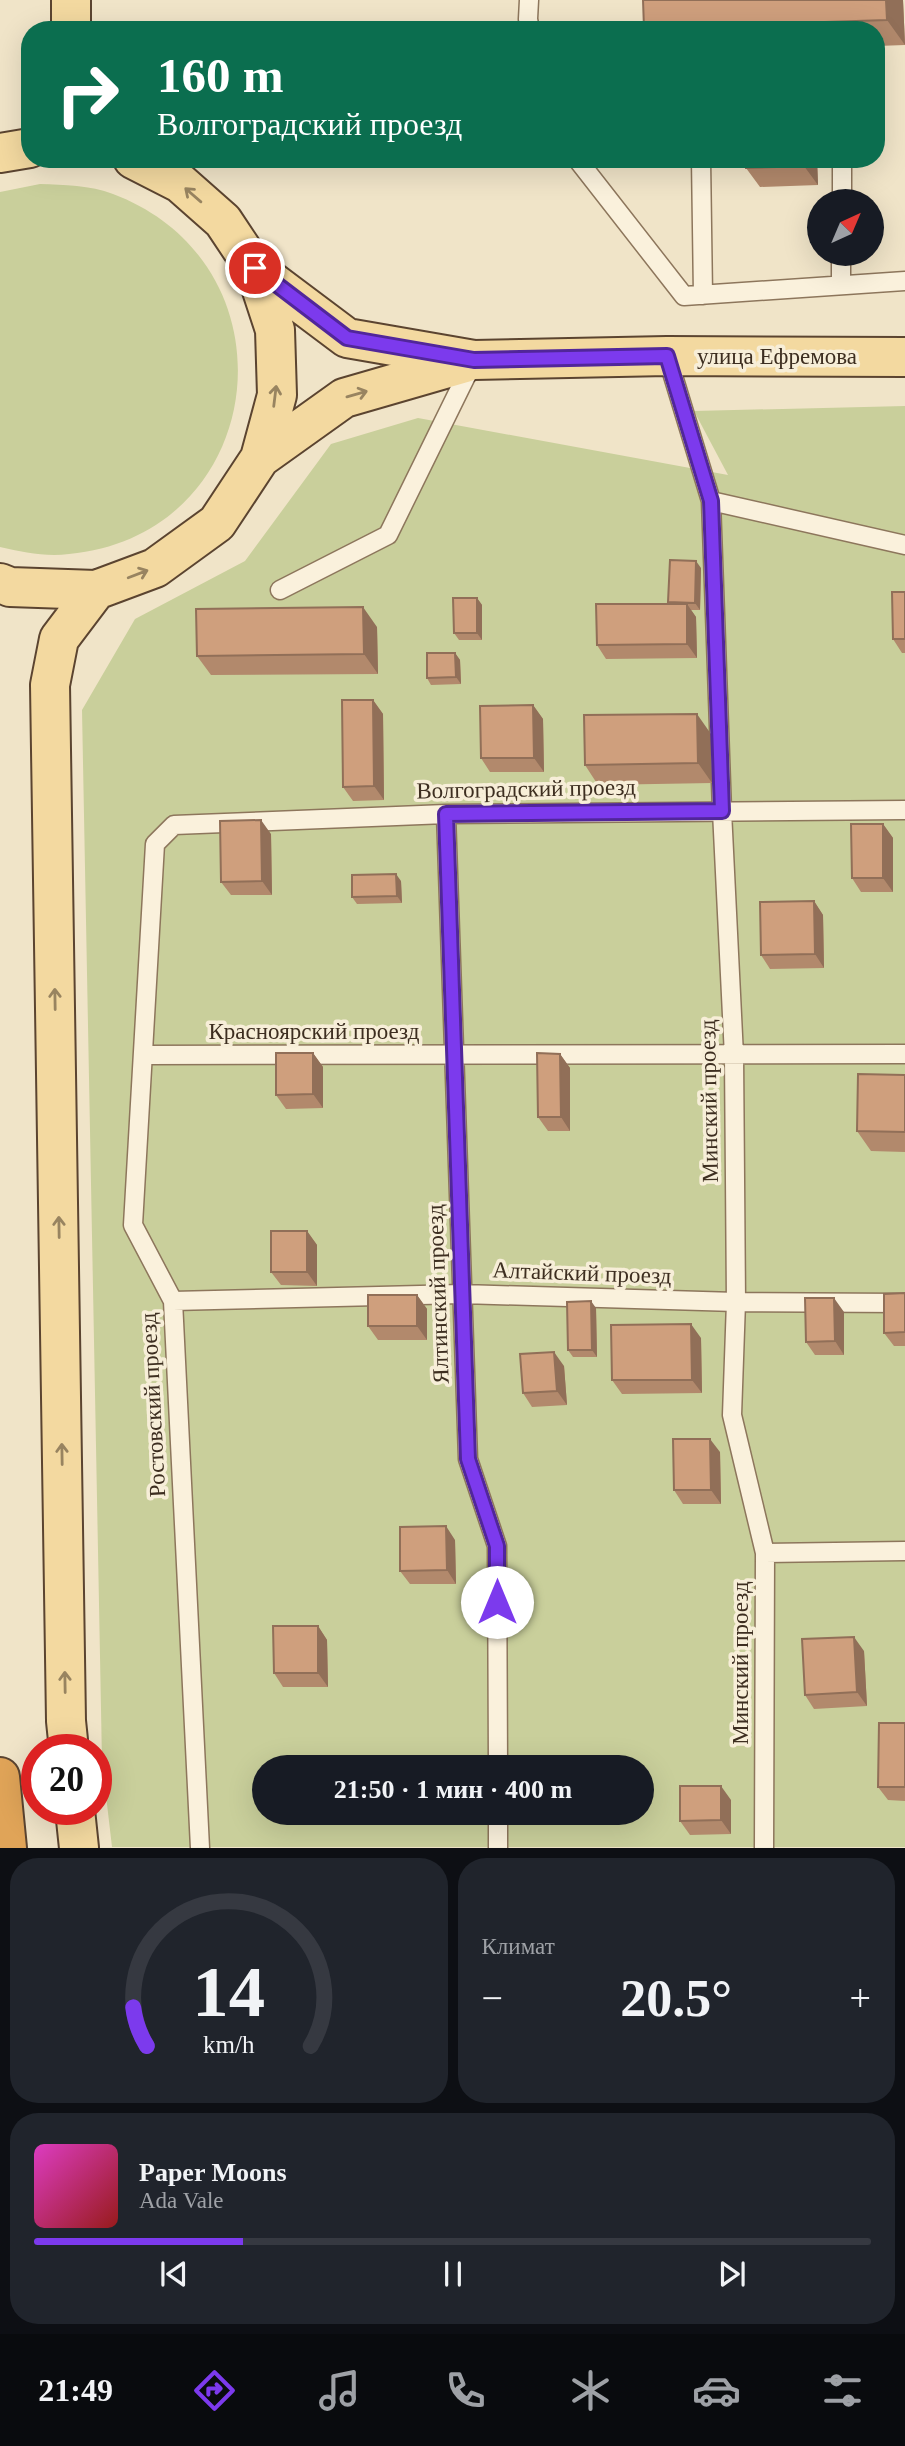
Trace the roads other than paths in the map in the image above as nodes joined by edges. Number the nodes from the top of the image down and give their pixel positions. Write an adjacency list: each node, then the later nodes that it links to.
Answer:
1 (71, 0): 3 (main road)
2 (529, 0): 4 (lane)
3 (71, 21)
4 (528, 21)
5 (0, 136): 6 (main road)
6 (21, 140)
7 (21, 150): 8 (main road)
8 (0, 153)
9 (151, 168): 15 (main road, one-way to 9)
10 (584, 168): 18 (lane)
11 (701, 168): 18 (lane)
12 (842, 168): 13 (lane)
13 (842, 189)
14 (841, 266): 17 (lane)
15 (255, 268): 21 (main road, улица Ефремова); 22 (main road, one-way to 15)
16 (905, 281): 17 (lane)
17 (841, 285): 18 (lane)
18 (703, 295)
19 (667, 356): 20 (main road, улица Ефремова); 21 (main road, улица Ефремова); 23 (lane, Минский проезд)
20 (905, 357)
21 (474, 360): 22 (main road, one-way to 21); 27 (lane)
22 (260, 458): 26 (main road, one-way to 22)
23 (711, 501): 24 (lane); 29 (lane, Минский проезд)
24 (905, 545)
25 (0, 583): 26 (main road)
26 (96, 590): 42 (main road, one-way to 26)
27 (280, 590)
28 (905, 810): 29 (lane, Волгоградский проезд)
29 (722, 811): 30 (lane, Волгоградский проезд); 35 (lane, Минский проезд)
30 (446, 814): 31 (lane, Волгоградский проезд); 34 (lane, Ялтинский проезд)
31 (155, 844): 33 (lane, Ростовский проезд)
32 (905, 1054): 35 (lane, Красноярский проезд)
33 (143, 1055): 34 (lane, Красноярский проезд); 37 (lane, Ростовский проезд)
34 (454, 1055): 35 (lane, Красноярский проезд); 36 (lane, Ялтинский проезд)
35 (734, 1056): 38 (lane, Минский проезд)
36 (462, 1294): 37 (lane, Алтайский проезд); 38 (lane, Алтайский проезд); 43 (lane, Ялтинский проезд)
37 (173, 1301): 49 (lane, Ростовский проезд)
38 (736, 1303): 39 (lane, Алтайский проезд); 41 (lane, Минский проезд)
39 (905, 1303)
40 (905, 1550): 41 (lane)
41 (765, 1553): 51 (lane, Минский проезд)
42 (68, 1734)
43 (498, 1755)
44 (0, 1777): 47 (highway)
45 (77, 1825): 48 (main road)
46 (498, 1825): 50 (lane)
47 (8, 1847)
48 (79, 1847)
49 (200, 1847)
50 (498, 1847)
51 (764, 1847)

